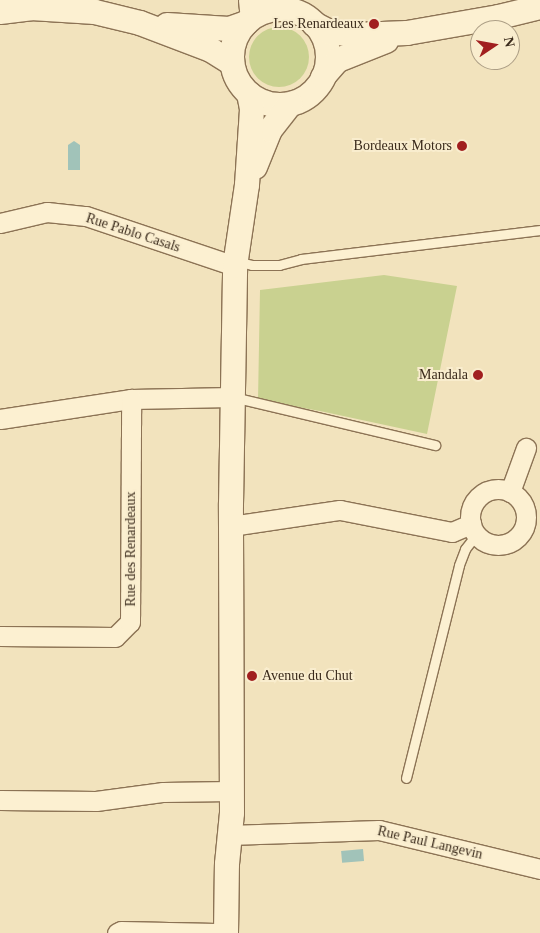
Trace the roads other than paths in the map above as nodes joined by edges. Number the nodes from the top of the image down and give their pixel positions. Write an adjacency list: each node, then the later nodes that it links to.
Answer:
1 (273, 5): 4 (street); 6 (street)
2 (540, 7): 7 (street)
3 (0, 12): 5 (street)
4 (248, 14): 5 (street); 8 (street)
5 (140, 23): 8 (street)
6 (314, 24): 7 (street); 9 (street)
7 (407, 33): 9 (street)
8 (232, 63): 10 (street)
9 (323, 77): 11 (street)
10 (249, 94): 11 (street); 12 (street)
11 (290, 104): 12 (street)
12 (247, 185): 15 (street)
13 (0, 223): 15 (street, Rue Pablo Casals)
14 (540, 230): 15 (lane)
15 (235, 264): 16 (street)
16 (232, 397): 17 (street); 19 (lane); 22 (street)
17 (132, 399): 18 (street); 24 (street, Rue des Renardeaux)
18 (0, 419)
19 (435, 445)
20 (526, 448): 21 (street)
21 (510, 492): 23 (street); 23 (street)
22 (231, 526): 23 (street); 26 (street)
23 (474, 530): 25 (lane)
24 (0, 636)
25 (406, 778)
26 (231, 791): 27 (street); 28 (street)
27 (0, 800)
28 (229, 834): 29 (street, Rue Paul Langevin); 32 (street)
29 (540, 869)
30 (116, 933): 31 (street)
31 (216, 933)
32 (226, 933)

